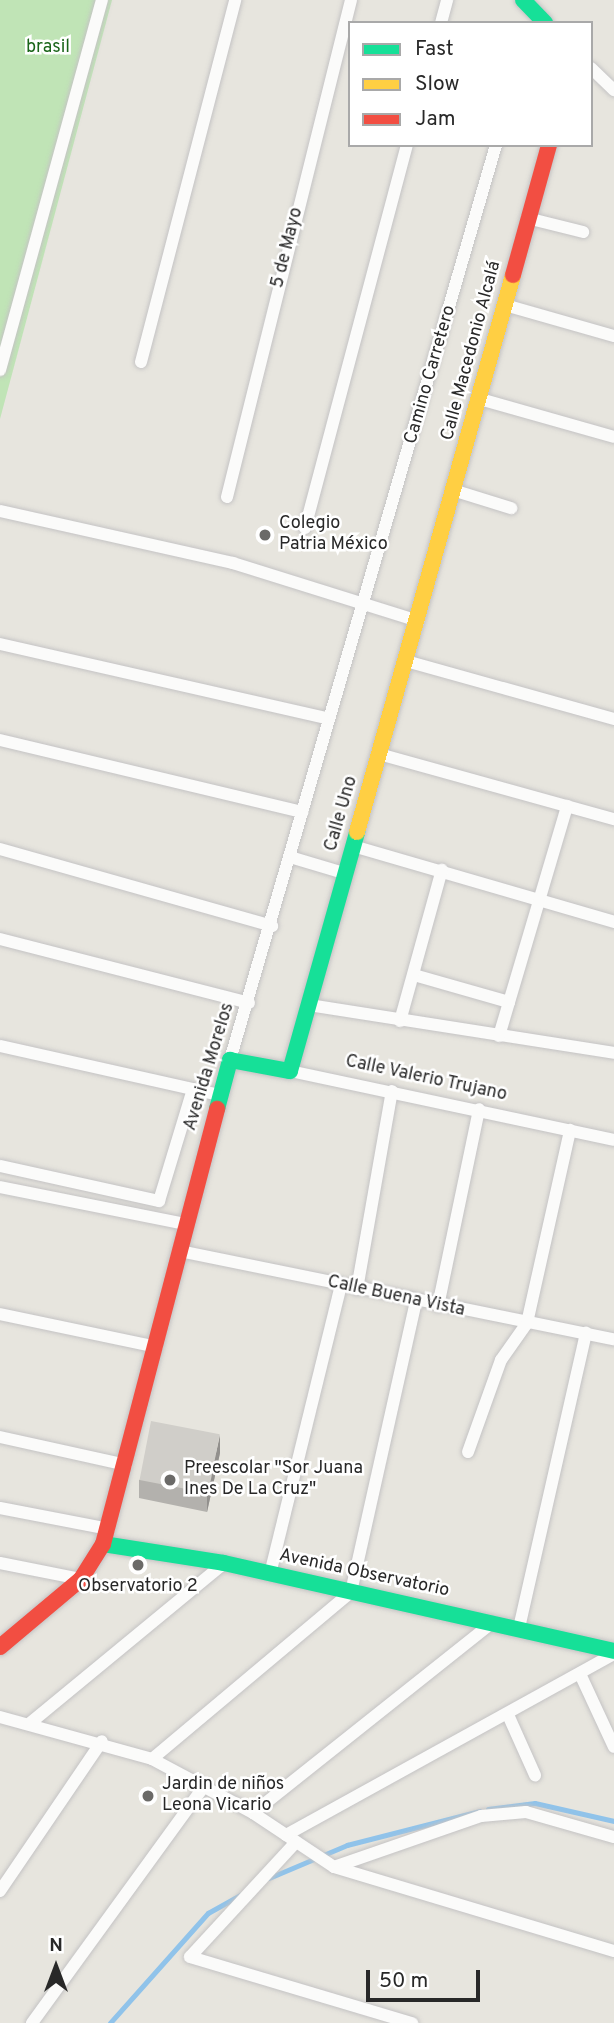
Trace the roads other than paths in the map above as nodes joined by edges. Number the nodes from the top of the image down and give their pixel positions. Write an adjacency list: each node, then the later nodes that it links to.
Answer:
1 (102, 0): 16 (street)
2 (235, 0): 15 (street)
3 (351, 0): 20 (street, 5 de Mayo)
4 (447, 0): 5 (street)
5 (442, 21)
6 (593, 70): 7 (street)
7 (614, 90)
8 (406, 147): 23 (street)
9 (495, 147): 25 (street, Camino Carretero)
10 (548, 147): 11 (street, Calle Macedonio Alcalá)
11 (527, 218): 12 (street); 13 (street, Calle Macedonio Alcalá)
12 (583, 232)
13 (505, 305): 14 (street); 17 (street, Calle Macedonio Alcalá)
14 (614, 336)
15 (141, 362)
16 (0, 370)
17 (480, 398): 18 (street); 19 (street, Calle Macedonio Alcalá)
18 (614, 437)
19 (456, 491): 21 (street); 24 (street, Calle Macedonio Alcalá)
20 (227, 497)
21 (511, 508)
22 (0, 511): 25 (street)
23 (305, 528)
24 (434, 568): 26 (street, Calle Uno)
25 (365, 606): 26 (street); 29 (street, Avenida Morelos)
26 (418, 621): 28 (street, Calle Uno)
27 (0, 644): 29 (street)
28 (406, 661): 30 (street); 32 (street, Calle Uno)
29 (329, 719): 34 (street, Avenida Morelos)
30 (614, 719)
31 (0, 740): 34 (street)
32 (379, 754): 33 (street); 36 (street, Calle Uno)
33 (566, 806): 35 (street); 41 (street)
34 (303, 812): 38 (street, Avenida Morelos)
35 (614, 819)
36 (353, 846): 39 (street); 40 (street, Calle Uno)
37 (0, 849): 43 (street)
38 (290, 857): 40 (street); 43 (street, Avenida Morelos)
39 (442, 870): 41 (street); 45 (street)
40 (344, 873): 48 (street, Calle Uno)
41 (539, 898): 42 (street); 46 (street)
42 (614, 922)
43 (272, 926): 47 (street, Avenida Morelos)
44 (0, 939): 47 (street)
45 (414, 975): 46 (street); 49 (street)
46 (509, 1002): 50 (street)
47 (250, 1003): 53 (street, Avenida Morelos)
48 (309, 1005): 49 (street); 54 (street, Calle Uno)
49 (400, 1021): 50 (street)
50 (499, 1036): 52 (street)
51 (1, 1050): 55 (street)
52 (614, 1053)
53 (230, 1059): 54 (street, Calle Valerio Trujano); 57 (street, Avenida Morelos)
54 (290, 1071): 56 (street, Calle Valerio Trujano)
55 (192, 1089): 57 (street); 61 (street)
56 (392, 1091): 58 (street, Calle Valerio Trujano); 66 (street)
57 (219, 1095): 63 (street, Avenida Morelos)
58 (479, 1109): 59 (street, Calle Valerio Trujano); 68 (street)
59 (570, 1130): 60 (street, Calle Valerio Trujano); 70 (street)
60 (614, 1140)
61 (0, 1166)
62 (0, 1187): 63 (street)
63 (186, 1224): 64 (street, Avenida Morelos)
64 (180, 1251): 65 (street, Calle Buena Vista); 73 (street, Avenida Morelos)
65 (341, 1286): 66 (street, Calle Buena Vista); 81 (street)
66 (357, 1289): 67 (street, Calle Buena Vista)
67 (416, 1301): 68 (street, Calle Buena Vista); 83 (street)
68 (438, 1306): 70 (street, Calle Buena Vista)
69 (0, 1314): 73 (street)
70 (527, 1323): 71 (street, Calle Buena Vista); 75 (street)
71 (586, 1334): 72 (street, Calle Buena Vista); 85 (street)
72 (614, 1339)
73 (157, 1348): 76 (street, Avenida Morelos)
74 (0, 1437): 76 (street)
75 (468, 1452)
76 (126, 1465): 78 (street, Avenida Morelos)
77 (0, 1508): 78 (street)
78 (106, 1536): 80 (street, Avenida Observatorio); 82 (street, Avenida Morelos)
79 (0, 1563): 82 (street)
80 (224, 1563): 81 (street, Avenida Observatorio); 91 (street)
81 (270, 1574): 83 (street, Avenida Observatorio)
82 (81, 1580): 86 (street, Avenida Morelos)
83 (351, 1592): 84 (street, Avenida Observatorio); 94 (street)
84 (493, 1622): 85 (street, Avenida Observatorio); 97 (street)
85 (519, 1628): 87 (street, Avenida Observatorio)
86 (0, 1647)
87 (614, 1652): 88 (street)
88 (581, 1676): 90 (street); 93 (street)
89 (0, 1717): 91 (street)
90 (509, 1717): 95 (street); 99 (street)
91 (29, 1724): 92 (street)
92 (102, 1741): 94 (street); 101 (street)
93 (614, 1747)
94 (152, 1759): 96 (street)
95 (535, 1775)
96 (204, 1786): 97 (street); 103 (street)
97 (253, 1813): 99 (street)
98 (614, 1837): 100 (street)
99 (291, 1839): 100 (street); 104 (street)
100 (334, 1867): 102 (street)
101 (0, 1891)
102 (614, 1951)
103 (33, 2023)
104 (412, 2023)

